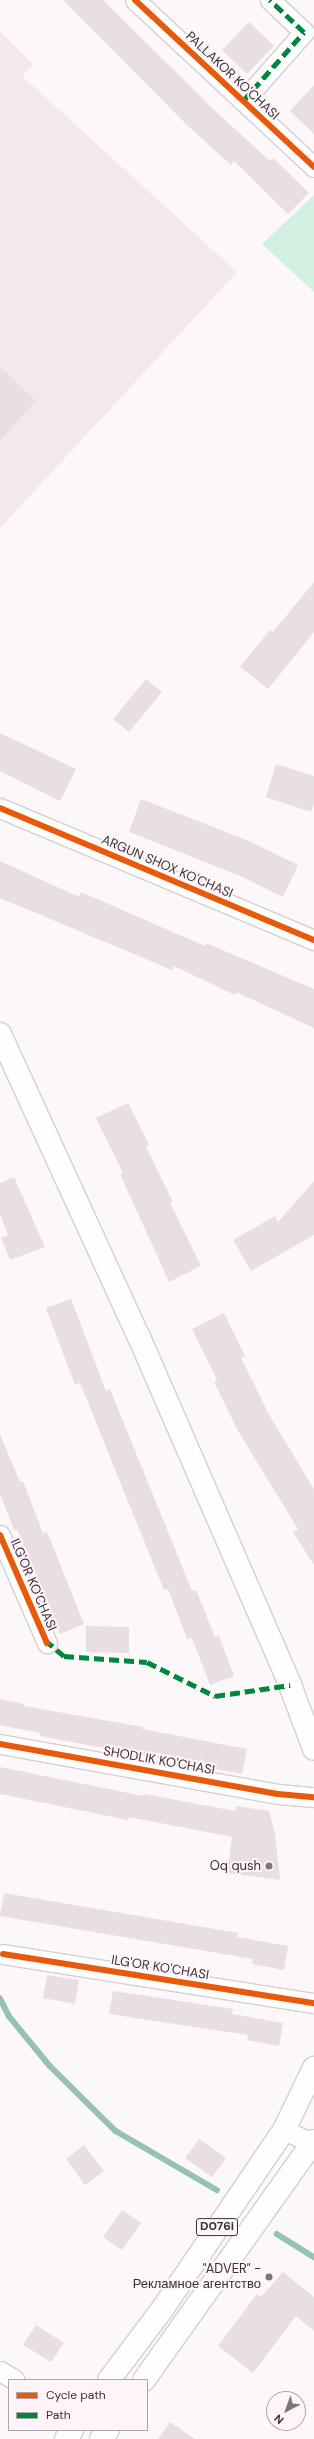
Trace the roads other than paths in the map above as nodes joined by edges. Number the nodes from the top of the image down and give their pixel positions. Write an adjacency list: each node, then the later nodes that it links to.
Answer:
1 (134, 0): 3 (street, PALLAKOR KO'CHASI)
2 (270, 0): 3 (street)
3 (242, 101): 4 (street, PALLAKOR KO'CHASI)
4 (314, 167)
5 (4, 811): 6 (street, ARGUN SHOX KO'CHASI)
6 (314, 940)
7 (0, 1034): 11 (main road)
8 (0, 1535): 9 (street, ILG'OR KO'CHASI)
9 (47, 1643)
10 (0, 1744): 12 (street, SHODLIK KO'CHASI)
11 (314, 1749)
12 (314, 1797)
13 (3, 1954): 14 (street, ILG'OR KO'CHASI)
14 (314, 2003)
15 (314, 2068): 16 (main road, D076i)
16 (284, 2130): 17 (street); 20 (main road, D076i)
17 (314, 2143): 21 (main road, D076i)
18 (0, 2371): 19 (street)
19 (13, 2379)
20 (110, 2379)
21 (145, 2379)

